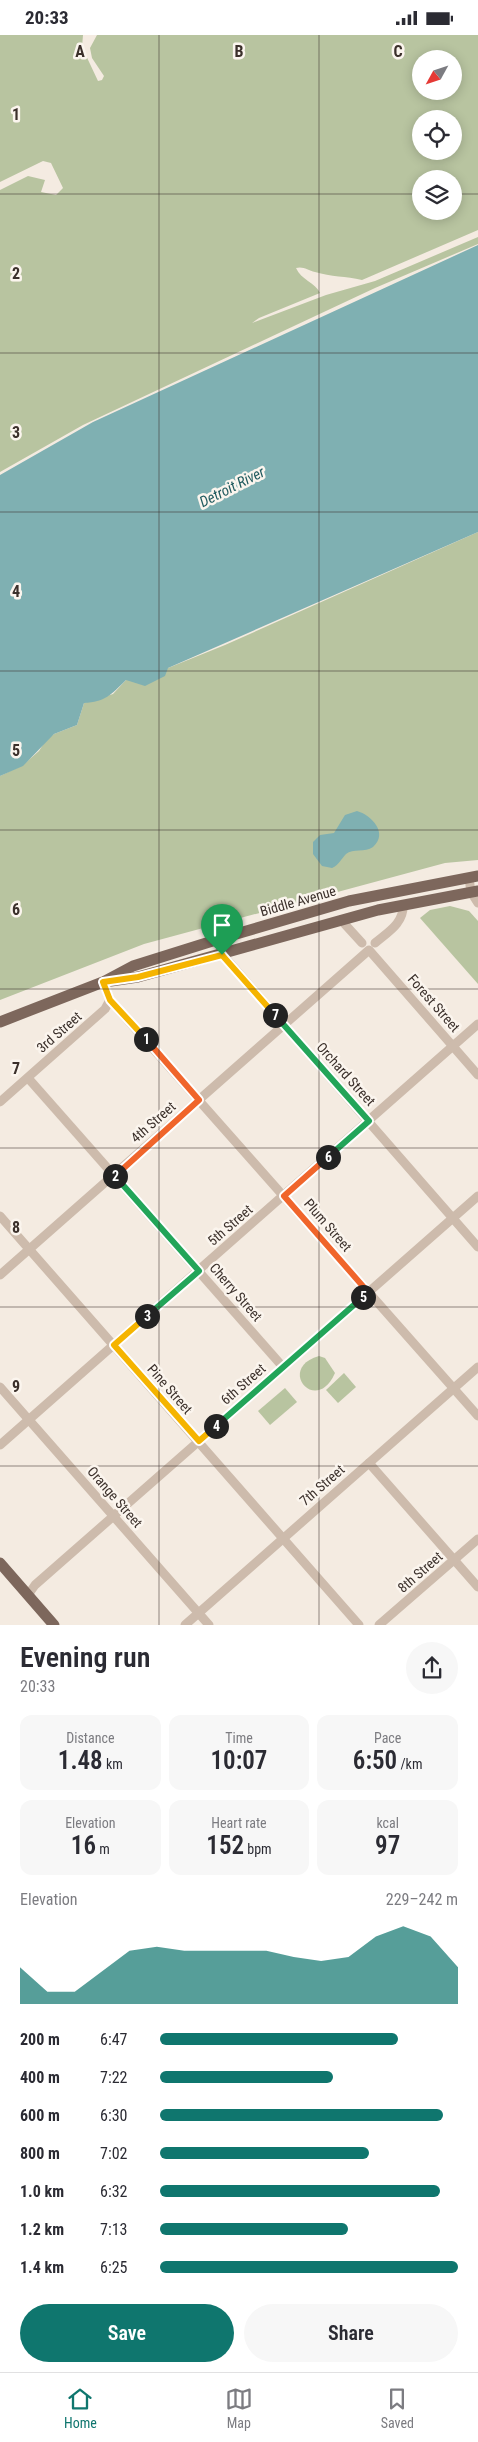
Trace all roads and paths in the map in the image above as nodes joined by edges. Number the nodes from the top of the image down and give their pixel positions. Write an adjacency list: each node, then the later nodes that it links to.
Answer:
1 (473, 877): 2 (street); 6 (main road, Biddle Avenue)
2 (475, 891): 3 (street); 4 (main road, Biddle Avenue)
3 (478, 903)
4 (403, 905): 5 (main road, Biddle Avenue); 8 (street, 4th Street)
5 (342, 920): 7 (street); 9 (main road, Biddle Avenue)
6 (219, 939): 9 (street); 10 (main road, Biddle Avenue)
7 (362, 943)
8 (372, 946): 14 (street, 4th Street); 15 (street, Forest Street)
9 (222, 955): 10 (main road, Biddle Avenue); 14 (street, Orchard Street)
10 (103, 982): 11 (street, Plum Street); 12 (main road, Biddle Avenue)
11 (110, 1000): 17 (street, 3rd Street); 18 (street, Plum Street)
12 (0, 1022)
13 (478, 1024): 15 (street, 5th Street)
14 (283, 1025): 18 (street, 4th Street); 20 (street, Orchard Street)
15 (453, 1046): 16 (street, Forest Street); 20 (street, 5th Street)
16 (478, 1075)
17 (28, 1078): 19 (street, 3rd Street); 21 (street, Cherry Street)
18 (199, 1100): 21 (street, 4th Street); 22 (street, Plum Street)
19 (0, 1102)
20 (369, 1121): 22 (street, 5th Street); 25 (street, Orchard Street)
21 (114, 1175): 27 (street, 4th Street); 28 (street, Cherry Street)
22 (284, 1196): 28 (street, 5th Street); 30 (street, Plum Street)
23 (478, 1196): 25 (street, 6th Street)
24 (0, 1216): 27 (street, Pine Street)
25 (452, 1218): 26 (street, Orchard Street); 30 (street, 6th Street)
26 (478, 1247)
27 (29, 1249): 29 (street, 4th Street); 31 (street, Pine Street)
28 (199, 1271): 31 (street, 5th Street); 32 (street, Cherry Street)
29 (0, 1275)
30 (368, 1292): 32 (street, 6th Street); 35 (street, Plum Street)
31 (114, 1345): 37 (street, 5th Street); 38 (street, Pine Street)
32 (283, 1367): 38 (street, 6th Street)
33 (478, 1367): 35 (street, 7th Street)
34 (0, 1387): 37 (street, Orange Street)
35 (453, 1389): 36 (street, Plum Street); 40 (street, 7th Street)
36 (478, 1416)
37 (29, 1420): 39 (street, 5th Street); 41 (street, Orange Street)
38 (199, 1441): 41 (street, 6th Street); 42 (street, Pine Street)
39 (0, 1445)
40 (368, 1463): 42 (street, 7th Street); 44 (street)
41 (114, 1516): 47 (street, 6th Street); 48 (street, Orange Street)
42 (283, 1538): 48 (street, 7th Street); 52 (street, Pine Street)
43 (478, 1539): 44 (street, 8th Street)
44 (454, 1560): 46 (street); 53 (street, 8th Street)
45 (0, 1563): 47 (main road)
46 (478, 1587)
47 (28, 1595): 49 (main road)
48 (198, 1613): 50 (street, 7th Street); 51 (street, Orange Street)
49 (54, 1625)
50 (185, 1625)
51 (208, 1625)
52 (359, 1625)
53 (379, 1625)

